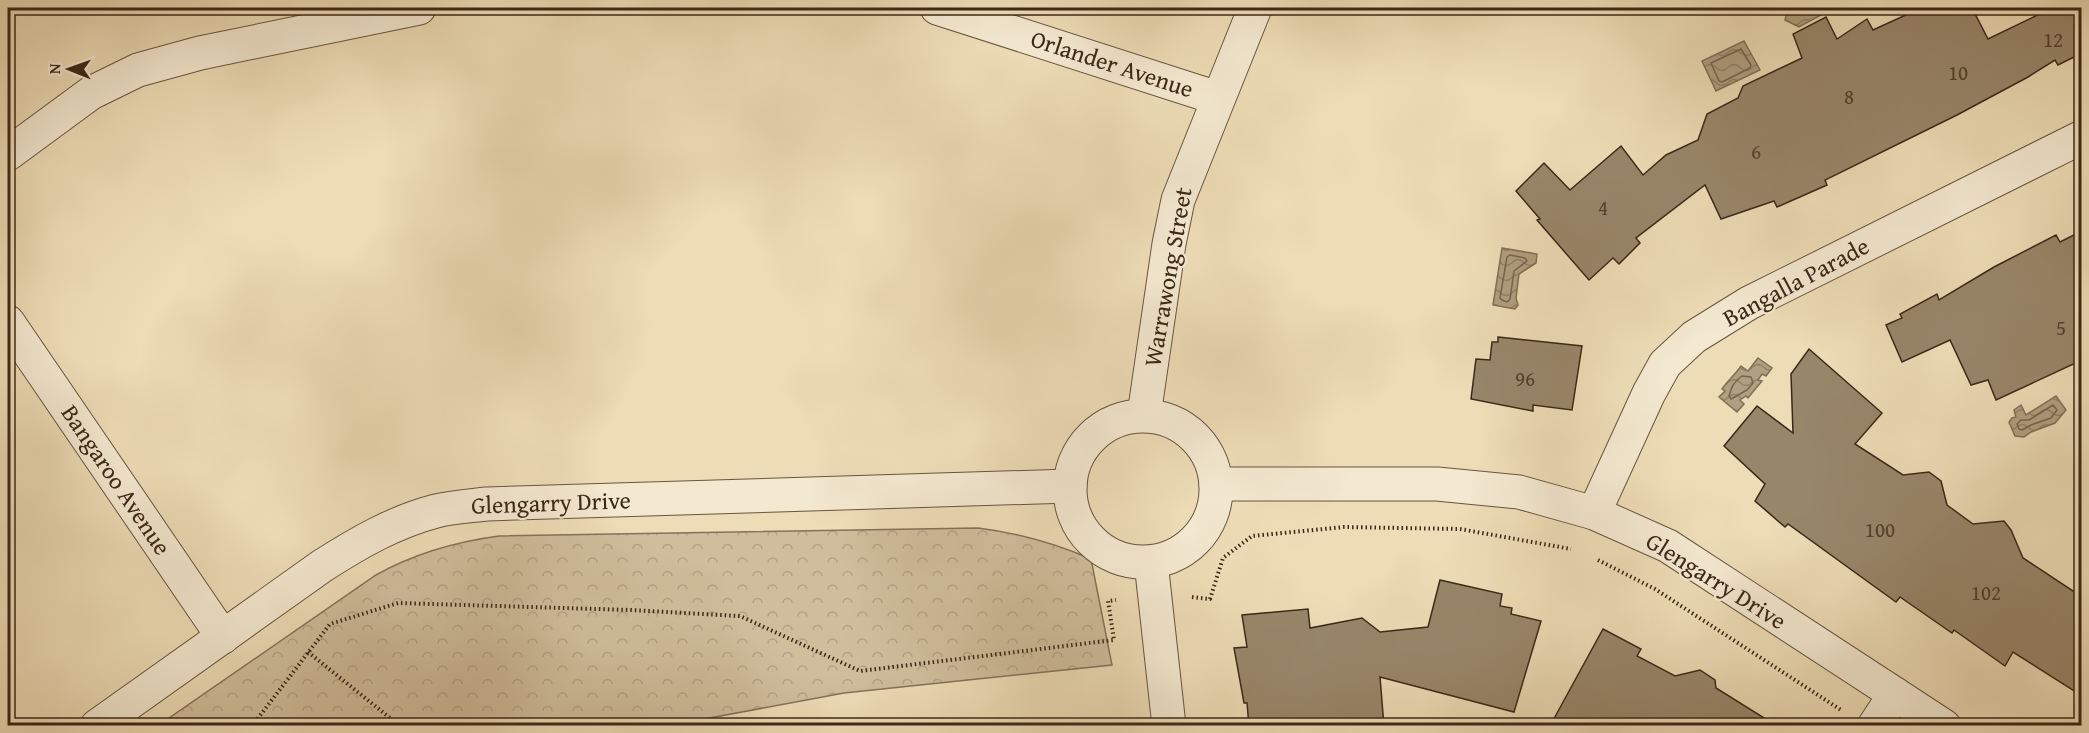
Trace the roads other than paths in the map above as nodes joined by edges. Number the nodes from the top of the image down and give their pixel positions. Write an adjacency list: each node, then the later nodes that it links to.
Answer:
1 (419, 8): 6 (street)
2 (937, 8): 4 (street, Orlander Avenue)
3 (1255, 8): 4 (street, Warrawong Street)
4 (1217, 98): 8 (street, Warrawong Street)
5 (2082, 137): 11 (street, Bangalla Parade)
6 (8, 154)
7 (8, 322): 13 (street, Bangaroo Avenue)
8 (1144, 415): 9 (street); 10 (street)
9 (1216, 484): 11 (street, Glengarry Drive); 12 (street)
10 (1070, 486): 12 (street); 13 (street, Glengarry Drive)
11 (1594, 513): 14 (street, Glengarry Drive)
12 (1151, 562): 17 (street)
13 (223, 637): 16 (street, Glengarry Drive)
14 (1894, 694): 15 (street); 18 (street, Glengarry Drive)
15 (1862, 720)
16 (97, 726)
17 (1169, 726)
18 (1944, 726)

